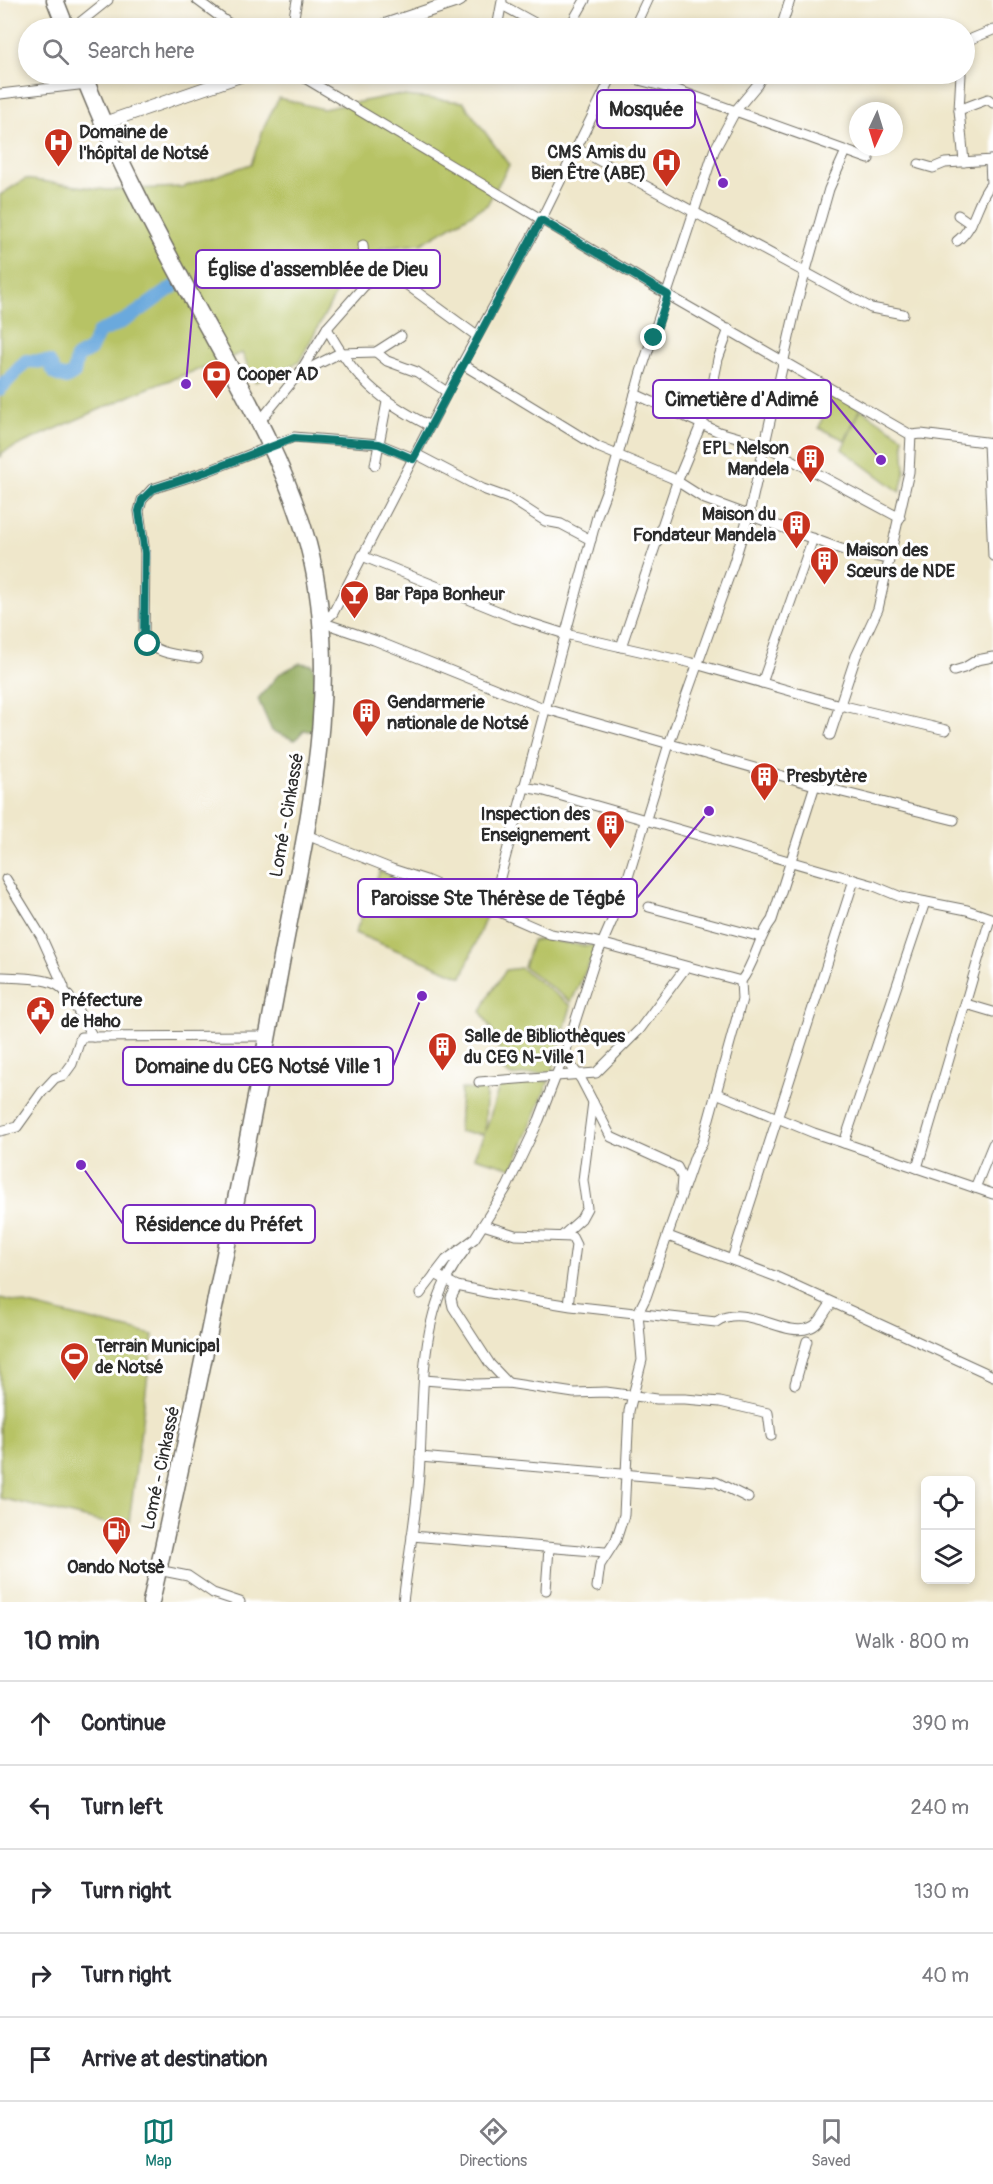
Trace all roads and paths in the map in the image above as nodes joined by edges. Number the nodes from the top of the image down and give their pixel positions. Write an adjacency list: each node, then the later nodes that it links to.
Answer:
1 (55, 0): 10 (highway)
2 (108, 0): 11 (street)
3 (197, 0): 12 (street)
4 (297, 0): 13 (street)
5 (460, 0): 14 (main road)
6 (585, 0): 17 (street)
7 (647, 0): 18 (street)
8 (790, 0): 19 (street)
9 (502, 2): 15 (street); 16 (street)
10 (62, 18)
11 (86, 18)
12 (221, 18)
13 (294, 18)
14 (406, 18)
15 (499, 18)
16 (528, 18)
17 (575, 18)
18 (639, 18)
19 (784, 18)
20 (993, 30): 21 (street)
21 (975, 37)
22 (0, 83): 31 (street)
23 (57, 84): 31 (street)
24 (87, 84): 35 (highway, Lomé - Cinkassé)
25 (217, 84): 35 (main road)
26 (315, 84): 44 (street)
27 (605, 84): 36 (street)
28 (645, 84): 33 (street)
29 (757, 84): 33 (street)
30 (960, 84): 34 (street)
31 (2, 94)
32 (993, 103): 34 (street)
33 (736, 110): 37 (street); 42 (street)
34 (959, 110): 40 (street)
35 (104, 123): 64 (highway, Lomé - Cinkassé)
36 (576, 148): 42 (street); 44 (street)
37 (846, 151): 38 (street); 48 (street)
38 (869, 159)
39 (991, 160): 40 (street); 45 (street)
40 (964, 162): 41 (street)
41 (919, 164)
42 (695, 214): 48 (street); 50 (street)
43 (958, 215): 45 (street)
44 (541, 220): 50 (street); 55 (street)
45 (971, 224): 46 (street)
46 (957, 241)
47 (363, 245): 49 (street)
48 (807, 273): 51 (street); 58 (street)
49 (372, 278): 52 (street); 55 (street)
50 (668, 295): 53 (street); 62 (street)
51 (903, 314)
52 (327, 327): 57 (street); 60 (street)
53 (729, 329): 58 (street); 65 (street)
54 (401, 336): 56 (street)
55 (477, 336): 59 (street)
56 (376, 352): 57 (street); 61 (street)
57 (340, 353): 60 (street); 63 (street)
58 (783, 360): 67 (street); 70 (street)
59 (462, 364): 61 (street); 72 (street)
60 (300, 372): 64 (street)
61 (447, 392): 66 (street)
62 (635, 394): 65 (street); 72 (street)
63 (387, 402): 66 (street); 69 (street)
64 (260, 421): 71 (highway, Lomé - Cinkassé)
65 (702, 424): 70 (street); 75 (street)
66 (430, 426): 73 (street)
67 (911, 435): 68 (street); 77 (street)
68 (991, 443): 81 (street)
69 (379, 444): 71 (street); 73 (street); 74 (street)
70 (764, 445): 76 (street); 77 (street)
71 (273, 446): 83 (highway, Lomé - Cinkassé); 87 (street)
72 (618, 455): 75 (street); 79 (street)
73 (414, 456): 79 (street); 80 (street)
74 (375, 465)
75 (677, 482): 76 (street); 85 (street)
76 (749, 514): 78 (street); 88 (street)
77 (900, 518): 82 (street)
78 (813, 538): 82 (street); 90 (street)
79 (591, 540): 84 (street)
80 (362, 556): 83 (street); 84 (street)
81 (993, 556)
82 (888, 559): 91 (street)
83 (322, 622): 92 (street); 100 (highway, Lomé - Cinkassé)
84 (566, 634): 85 (street); 92 (street)
85 (621, 647): 88 (street)
86 (993, 657): 89 (street)
87 (198, 658)
88 (697, 664): 90 (street); 95 (street)
89 (954, 671)
90 (762, 683): 91 (street)
91 (840, 705): 93 (street); 94 (street)
92 (546, 709): 95 (street); 97 (street)
93 (946, 730)
94 (830, 735)
95 (669, 744): 96 (street); 98 (street)
96 (815, 785): 99 (street); 101 (street)
97 (523, 787): 98 (street); 106 (street)
98 (645, 819): 101 (street); 109 (street)
99 (954, 820)
100 (304, 834): 106 (street); 116 (highway, Lomé - Cinkassé)
101 (790, 861): 103 (street); 108 (street)
102 (6, 879): 113 (street)
103 (854, 880): 104 (street); 124 (street)
104 (925, 902): 107 (street); 126 (street)
105 (649, 907): 108 (street)
106 (498, 909): 109 (street)
107 (992, 918): 114 (street)
108 (761, 937): 112 (street)
109 (602, 943): 110 (street); 118 (street)
110 (686, 966): 112 (street); 119 (street)
111 (0, 977): 113 (street)
112 (741, 981): 122 (street)
113 (64, 987): 117 (street)
114 (966, 1004): 115 (street); 128 (street)
115 (993, 1012)
116 (268, 1036): 117 (street); 157 (highway, Lomé - Cinkassé)
117 (93, 1037): 125 (street)
118 (564, 1056): 119 (street); 120 (street)
119 (577, 1073): 120 (street); 123 (street)
120 (556, 1076): 121 (street); 132 (street)
121 (479, 1082)
122 (716, 1093): 124 (street); 130 (street)
123 (593, 1102): 130 (street); 133 (street)
124 (777, 1118): 126 (street); 136 (street)
125 (0, 1131)
126 (844, 1143): 128 (street)
127 (993, 1144): 129 (street)
128 (917, 1168): 129 (street)
129 (975, 1188): 131 (street)
130 (682, 1193): 134 (street)
131 (993, 1194)
132 (483, 1225): 133 (street); 135 (street)
133 (562, 1236): 142 (street)
134 (668, 1236): 136 (street); 143 (street)
135 (474, 1239): 137 (street); 138 (street)
136 (732, 1259): 141 (street)
137 (435, 1274): 138 (street); 140 (street)
138 (446, 1279): 139 (street); 146 (street)
139 (458, 1286): 142 (street); 147 (street)
140 (420, 1294)
141 (831, 1304): 143 (street); 145 (street)
142 (568, 1305): 143 (street)
143 (638, 1313): 149 (street)
144 (807, 1341): 148 (street)
145 (993, 1376)
146 (424, 1380): 147 (street); 151 (street)
147 (508, 1383): 149 (street)
148 (795, 1384)
149 (633, 1396): 150 (street); 152 (street)
150 (771, 1436)
151 (420, 1457): 152 (street); 154 (street)
152 (628, 1473): 153 (street); 156 (street)
153 (748, 1498)
154 (412, 1536): 155 (street); 162 (street)
155 (549, 1548): 156 (street); 159 (street)
156 (605, 1552): 158 (street)
157 (158, 1570): 160 (highway, Lomé - Cinkassé); 161 (street)
158 (597, 1587)
159 (546, 1590)
160 (151, 1602)
161 (240, 1602)
162 (403, 1602)

